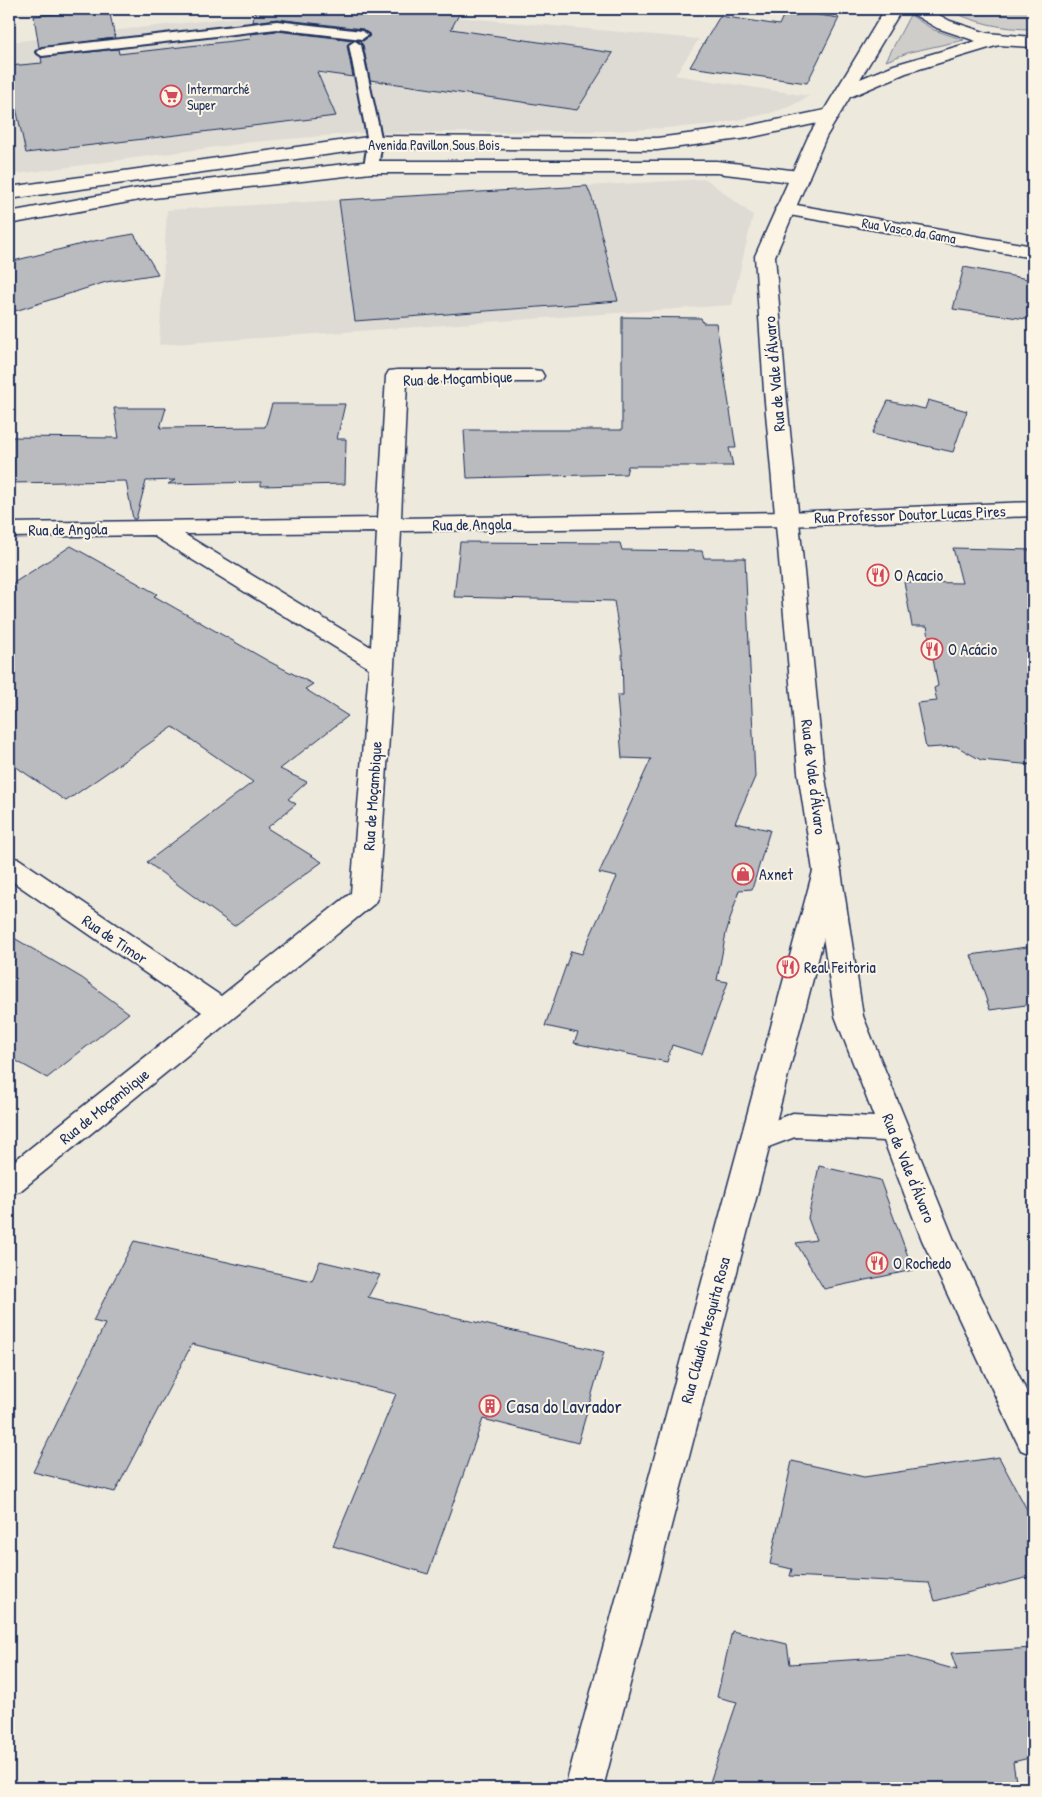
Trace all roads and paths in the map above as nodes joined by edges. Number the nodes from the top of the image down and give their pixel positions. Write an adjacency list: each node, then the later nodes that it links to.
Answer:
1 (893, 9): 6 (street, Rua de Vale d'Álvaro)
2 (917, 9): 3 (street)
3 (998, 40): 4 (street); 6 (street)
4 (1033, 42)
5 (42, 52): 8 (lane)
6 (843, 93): 7 (street, Rua de Vale d'Álvaro)
7 (830, 115): 8 (street, Avenida Pavillon Sous Bois); 10 (street, Rua de Vale d'Álvaro)
8 (375, 142): 9 (lane); 11 (street, Avenida Pavillon Sous Bois)
9 (371, 167): 10 (street, Avenida Pavillon Sous Bois); 13 (street, Avenida Pavillon Sous Bois)
10 (799, 178): 12 (street, Rua de Vale d'Álvaro)
11 (9, 193)
12 (784, 209): 14 (street, Rua Vasco da Gama); 17 (street, Rua de Vale d'Álvaro)
13 (9, 218)
14 (1033, 252)
15 (533, 376): 18 (street, Rua de Moçambique)
16 (1033, 509): 17 (street, Rua Professor Doutor Lucas Pires)
17 (787, 519): 18 (street, Rua de Angola); 23 (street, Rua de Vale d'Álvaro)
18 (388, 524): 19 (street, Rua de Angola); 21 (street, Rua de Moçambique)
19 (157, 528): 20 (street, Rua de Angola); 21 (street)
20 (9, 530)
21 (382, 665): 24 (street, Rua de Moçambique)
22 (9, 866): 24 (street, Rua de Timor)
23 (826, 871): 25 (street, Rua de Vale d'Álvaro); 26 (street, Rua Cláudio Mesquita Rosa)
24 (222, 1011): 27 (street, Rua de Moçambique)
25 (894, 1130): 26 (street); 28 (street, Rua de Vale d'Álvaro)
26 (755, 1140): 29 (street, Rua Cláudio Mesquita Rosa)
27 (9, 1182)
28 (1033, 1440)
29 (584, 1788)

